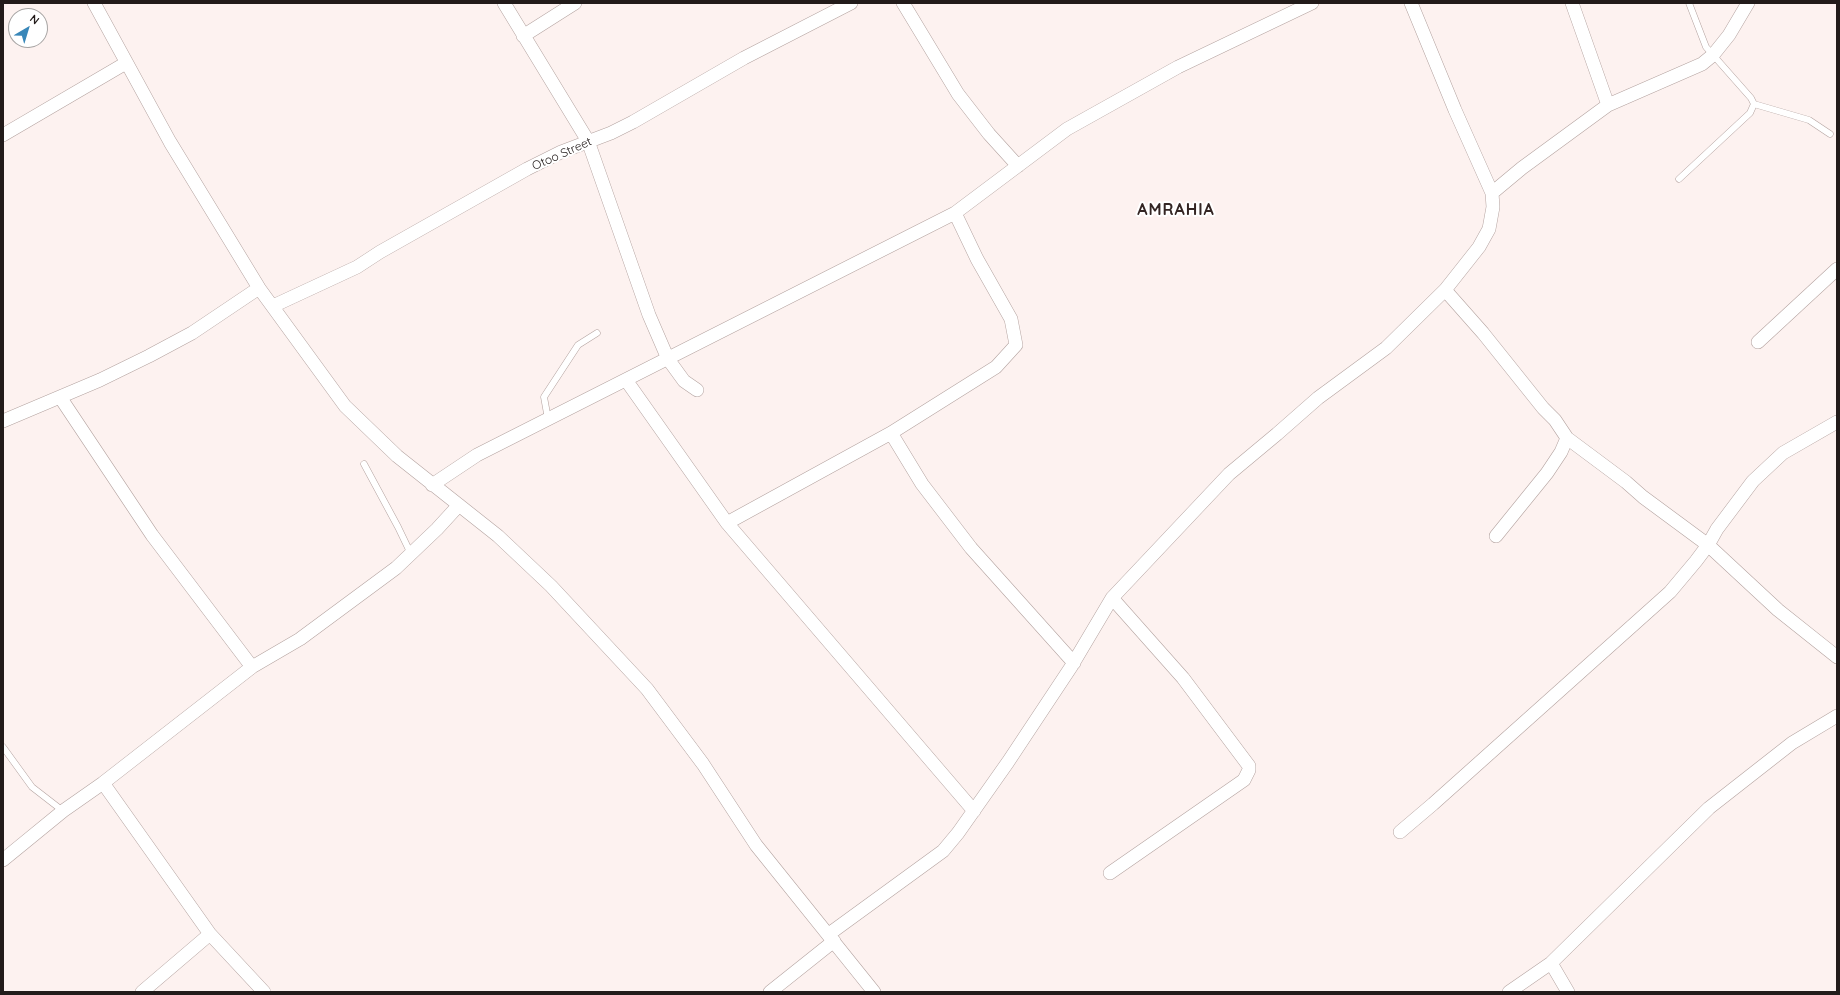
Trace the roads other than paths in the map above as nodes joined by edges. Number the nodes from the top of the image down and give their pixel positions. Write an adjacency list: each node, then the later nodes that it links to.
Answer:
1 (94, 3): 13 (street)
2 (504, 3): 11 (street)
3 (575, 3): 11 (street)
4 (851, 3): 18 (street, Otoo Street)
5 (903, 3): 19 (street)
6 (1312, 3): 19 (street)
7 (1411, 3): 21 (street)
8 (1572, 3): 15 (street)
9 (1689, 3): 12 (lane)
10 (1748, 3): 12 (street)
11 (523, 36): 18 (street)
12 (1712, 55): 14 (lane); 15 (street)
13 (126, 63): 17 (street); 24 (street)
14 (1754, 104): 16 (lane); 20 (lane)
15 (1608, 105): 21 (street)
16 (1830, 134)
17 (3, 135)
18 (588, 141): 26 (street, Otoo Street); 29 (street)
19 (1018, 166): 22 (street)
20 (1679, 179)
21 (1492, 193): 25 (street)
22 (955, 213): 29 (street); 36 (street)
23 (1837, 269): 28 (street)
24 (259, 288): 26 (street); 32 (street)
25 (1445, 290): 37 (street); 45 (street)
26 (273, 306): 39 (street)
27 (597, 333): 33 (lane)
28 (1758, 342)
29 (668, 359): 30 (street); 31 (street)
30 (626, 380): 33 (street); 41 (street)
31 (697, 390)
32 (60, 397): 34 (street); 48 (street)
33 (548, 419): 39 (street)
34 (3, 421)
35 (1837, 422): 43 (street)
36 (891, 433): 41 (street); 47 (street)
37 (1567, 438): 42 (street); 43 (street)
38 (364, 464): 44 (lane)
39 (432, 485): 40 (street)
40 (459, 505): 44 (street); 58 (street)
41 (727, 523): 53 (street)
42 (1496, 536)
43 (1708, 545): 46 (street); 54 (street)
44 (411, 554): 48 (street)
45 (1112, 598): 47 (street); 56 (street)
46 (1837, 657)
47 (1074, 663): 53 (street)
48 (252, 667): 51 (street)
49 (1837, 716): 59 (street)
50 (3, 746): 52 (lane)
51 (103, 783): 52 (street); 57 (street)
52 (63, 811): 55 (street)
53 (974, 811): 58 (street)
54 (1400, 832)
55 (3, 860)
56 (1110, 873)
57 (210, 934): 60 (street); 61 (street)
58 (831, 938): 62 (street); 63 (street)
59 (1551, 963): 64 (street); 65 (street)
60 (142, 992)
61 (264, 992)
62 (770, 992)
63 (874, 992)
64 (1509, 992)
65 (1568, 992)

